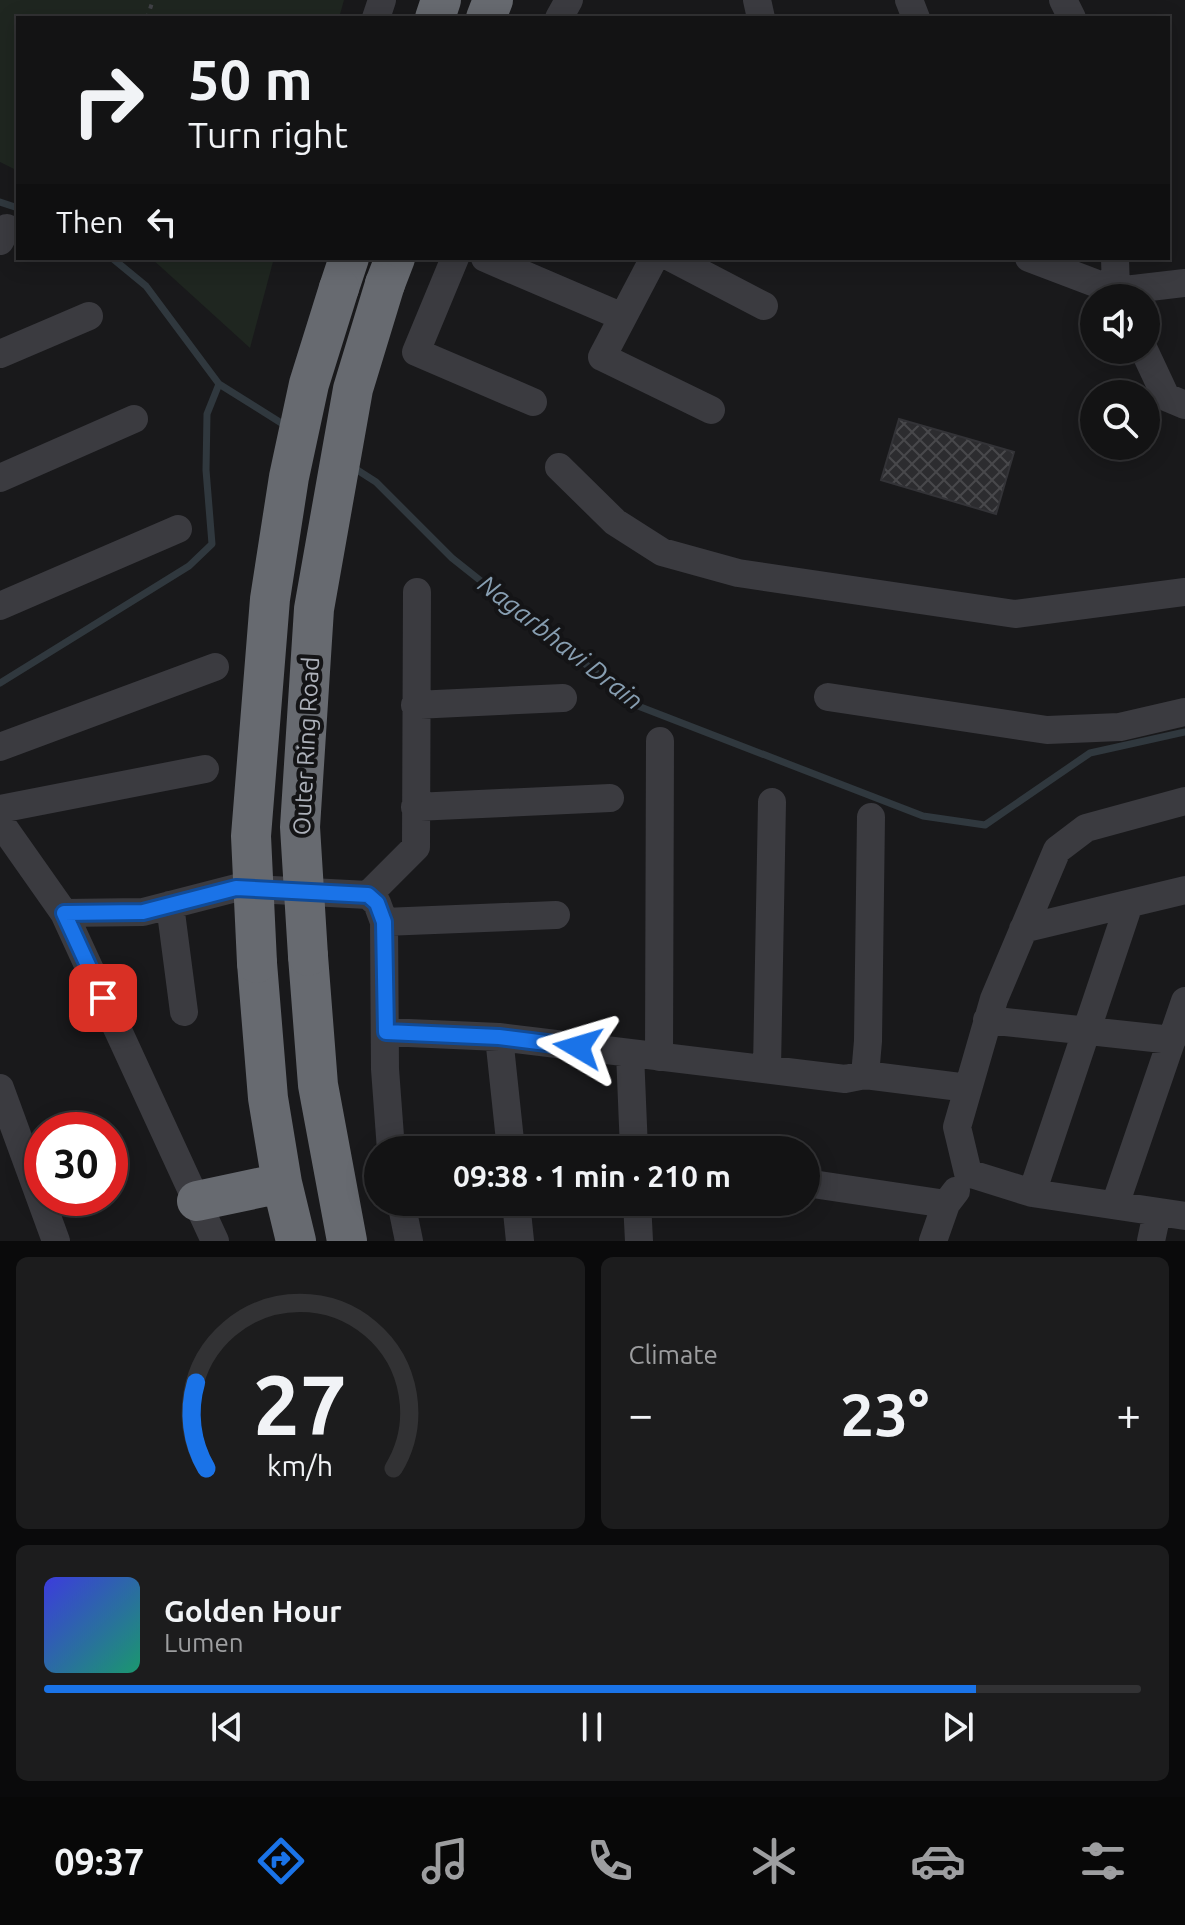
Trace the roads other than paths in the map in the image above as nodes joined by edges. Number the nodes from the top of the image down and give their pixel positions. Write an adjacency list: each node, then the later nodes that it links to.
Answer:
1 (454, 260): 18 (street)
2 (490, 260): 15 (street)
3 (653, 260): 15 (street)
4 (676, 260): 13 (street)
5 (1034, 260): 10 (street)
6 (1115, 260): 11 (street)
7 (390, 271): 82 (highway, Outer Ring Road, bridge)
8 (344, 273): 68 (highway, Outer Ring Road, bridge)
9 (1185, 283): 12 (street)
10 (1093, 284)
11 (1117, 284)
12 (1160, 287)
13 (764, 306)
14 (89, 316): 16 (street)
15 (623, 317): 20 (street)
16 (0, 354)
17 (1151, 364): 19 (street)
18 (533, 402)
19 (1185, 405)
20 (711, 410)
21 (134, 419): 23 (street)
22 (559, 467): 26 (street)
23 (0, 478)
24 (178, 529): 27 (street)
25 (417, 592): 31 (street)
26 (1185, 592)
27 (0, 606)
28 (215, 667): 34 (street)
29 (828, 697): 32 (street)
30 (563, 698): 31 (street)
31 (415, 705): 39 (street)
32 (1185, 712)
33 (660, 741): 59 (street)
34 (0, 747)
35 (205, 769): 40 (street)
36 (610, 798): 39 (street)
37 (1185, 801): 50 (street)
38 (772, 802): 60 (street)
39 (415, 807): 44 (street)
40 (0, 809)
41 (871, 817): 61 (street)
42 (0, 822): 47 (street)
43 (1185, 890): 45 (street)
44 (368, 895): 46 (street); 49 (street)
45 (1129, 904): 50 (street); 54 (street)
46 (170, 905): 47 (street); 52 (street)
47 (64, 913): 71 (street)
48 (556, 915): 49 (street)
49 (384, 922): 55 (street)
50 (1023, 929): 53 (street)
51 (1185, 1001): 58 (street)
52 (184, 1012)
53 (987, 1020): 54 (street); 63 (street)
54 (1086, 1031): 58 (street); 70 (street)
55 (386, 1032): 56 (street); 64 (street)
56 (499, 1037): 57 (street); 65 (street)
57 (630, 1053): 59 (street); 66 (street)
58 (1174, 1053): 73 (street)
59 (659, 1057): 60 (street)
60 (767, 1068): 61 (street)
61 (865, 1075): 63 (street)
62 (0, 1088): 79 (street)
63 (968, 1088): 67 (street)
64 (390, 1136)
65 (510, 1136)
66 (633, 1136)
67 (968, 1173): 70 (street); 72 (street)
68 (282, 1183): 71 (highway); 81 (highway, Outer Ring Road)
69 (820, 1185): 72 (street)
70 (1032, 1193): 73 (street)
71 (197, 1201): 80 (street)
72 (946, 1204): 86 (street)
73 (1115, 1205): 74 (street)
74 (1157, 1213): 78 (street); 87 (street)
75 (404, 1216): 83 (street)
76 (517, 1216): 84 (street)
77 (638, 1216): 85 (street)
78 (1185, 1216)
79 (56, 1241)
80 (215, 1241)
81 (296, 1241)
82 (347, 1241)
83 (409, 1241)
84 (520, 1241)
85 (639, 1241)
86 (933, 1241)
87 (1151, 1241)

